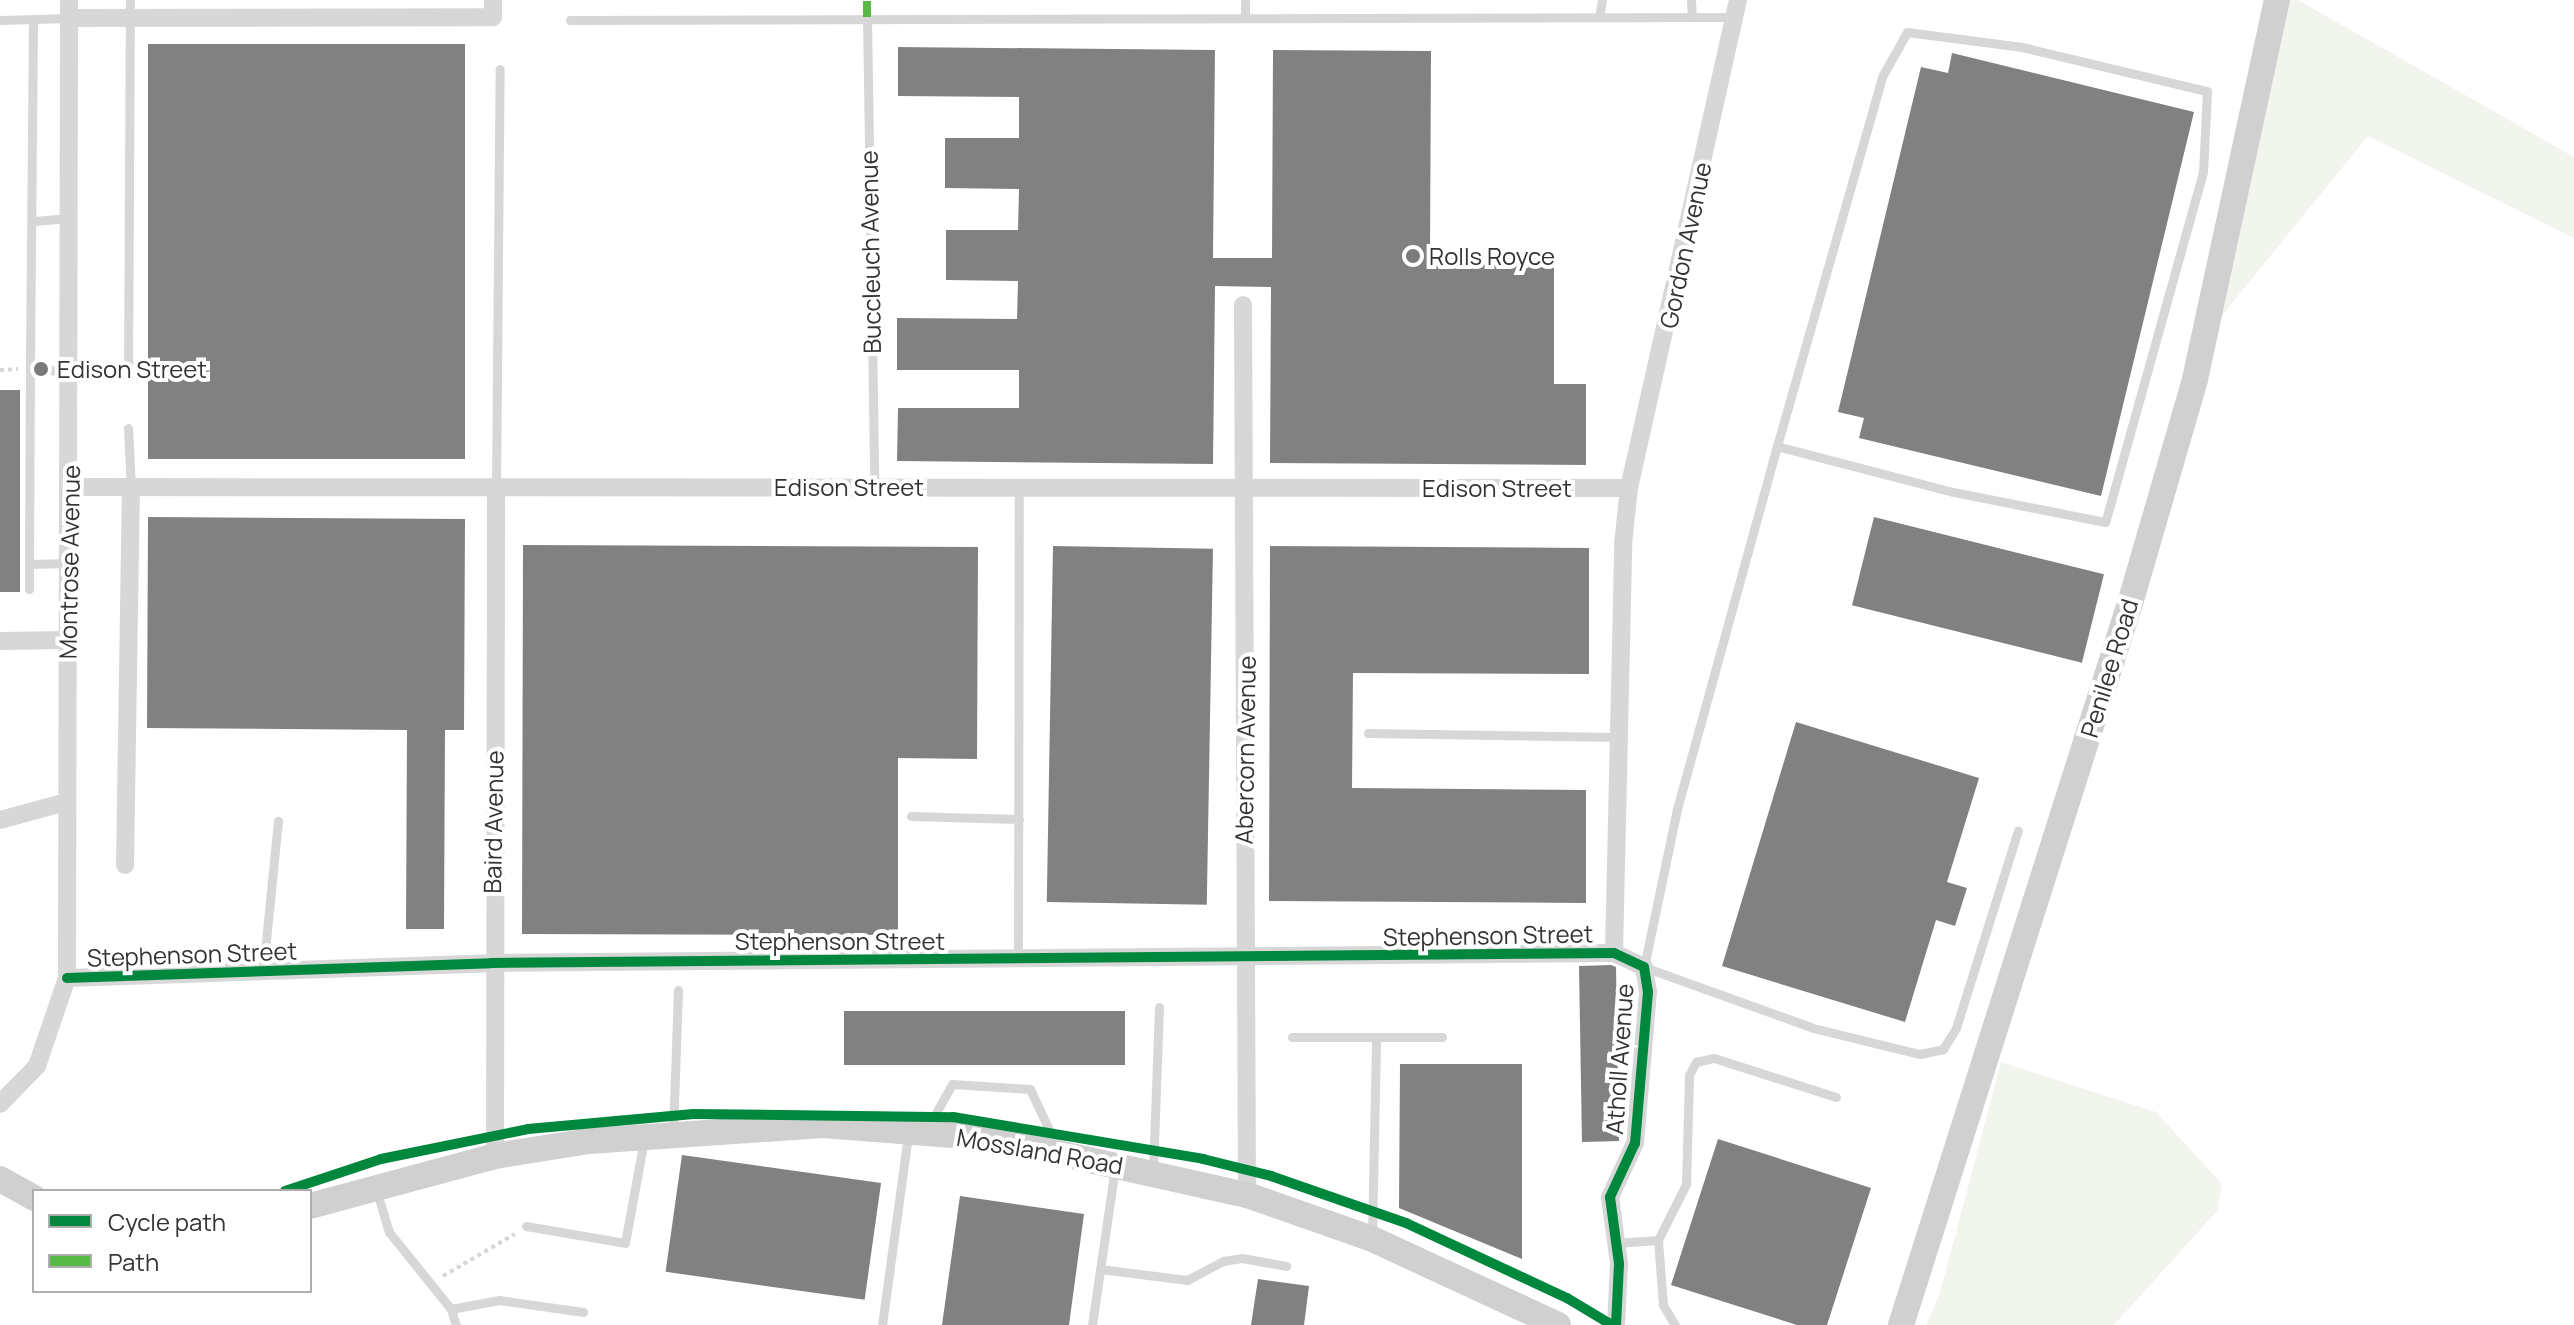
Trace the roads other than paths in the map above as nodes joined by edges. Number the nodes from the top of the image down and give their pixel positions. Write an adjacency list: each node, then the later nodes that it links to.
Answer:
1 (1245, 0): 10 (lane)
2 (1602, 0): 11 (lane)
3 (1691, 0): 12 (lane)
4 (2277, 0): 86 (street, Penilee Road)
5 (1736, 8): 12 (lane); 31 (street, Gordon Avenue)
6 (70, 9): 7 (street); 13 (lane); 17 (street, Montrose Avenue)
7 (130, 9): 8 (street); 22 (lane)
8 (493, 9)
9 (867, 17): 10 (lane); 15 (lane); 26 (lane, Buccleuch Avenue)
10 (1245, 17): 11 (lane)
11 (1599, 17): 12 (lane)
12 (1692, 17)
13 (33, 19): 14 (lane); 18 (lane)
14 (0, 20)
15 (570, 20)
16 (500, 69): 30 (lane)
17 (73, 217): 18 (lane); 21 (street, Montrose Avenue)
18 (34, 221): 20 (lane)
19 (1243, 305): 28 (street, Abercorn Avenue)
20 (30, 368): 21 (lane); 33 (lane)
21 (72, 372): 25 (street, Montrose Avenue)
22 (128, 375)
23 (128, 428): 29 (lane)
24 (1777, 446): 24 (lane); 50 (lane)
25 (70, 487): 29 (street, Edison Street); 32 (street, Montrose Avenue)
26 (874, 487): 27 (street, Edison Street); 30 (street, Edison Street)
27 (1019, 487): 28 (street, Edison Street); 41 (lane)
28 (1247, 487): 31 (street, Edison Street); 47 (street, Abercorn Avenue)
29 (131, 488): 30 (street, Edison Street); 45 (street)
30 (496, 488): 49 (street, Baird Avenue)
31 (1629, 488): 38 (street, Atholl Avenue)
32 (69, 563): 33 (lane); 35 (street, Montrose Avenue)
33 (29, 564): 34 (lane)
34 (29, 589)
35 (68, 640): 36 (street); 39 (street, Montrose Avenue)
36 (0, 641)
37 (1368, 733): 38 (lane)
38 (1619, 737): 46 (street, Atholl Avenue)
39 (66, 802): 42 (street); 52 (street, Montrose Avenue)
40 (911, 816): 41 (lane)
41 (1019, 819): 48 (lane)
42 (0, 820)
43 (278, 821): 51 (lane)
44 (2018, 830): 50 (lane)
45 (125, 865)
46 (1614, 953): 47 (street, Stephenson Street); 50 (street, Atholl Avenue)
47 (1243, 958): 48 (street, Stephenson Street); 69 (street, Abercorn Avenue)
48 (1018, 959): 49 (street, Stephenson Street)
49 (491, 963): 51 (street, Stephenson Street); 64 (street, Baird Avenue)
50 (1644, 967): 75 (street, Atholl Avenue)
51 (263, 971): 52 (street, Stephenson Street)
52 (67, 978): 59 (street, Montrose Avenue)
53 (678, 990): 61 (lane)
54 (1159, 1007): 66 (lane)
55 (1292, 1037): 56 (lane)
56 (1376, 1037): 57 (lane); 73 (lane)
57 (1442, 1037)
58 (1836, 1097): 74 (lane)
59 (0, 1104)
60 (917, 1131): 61 (street, Mossland Road); 63 (street, Mossland Road); 63 (lane); 81 (lane)
61 (673, 1133): 62 (street, Mossland Road)
62 (645, 1136): 64 (street, Mossland Road); 72 (lane)
63 (1059, 1152): 65 (street, Mossland Road)
64 (495, 1156): 68 (street, Mossland Road)
65 (1115, 1164): 66 (street, Mossland Road); 77 (lane)
66 (1153, 1172): 69 (street, Mossland Road)
67 (0, 1179): 70 (street)
68 (376, 1186): 71 (street, Mossland Road); 78 (lane)
69 (1247, 1195): 73 (street, Mossland Road)
70 (32, 1197)
71 (312, 1205)
72 (526, 1226)
73 (1372, 1239): 83 (street, Mossland Road)
74 (1658, 1240): 75 (lane); 85 (lane)
75 (1616, 1243): 84 (street, Atholl Avenue)
76 (1286, 1266): 77 (lane)
77 (1100, 1269): 82 (lane)
78 (451, 1309): 79 (lane); 80 (lane)
79 (583, 1312)
80 (456, 1325)
81 (882, 1325)
82 (1092, 1325)
83 (1558, 1325)
84 (1616, 1325)
85 (1675, 1325)
86 (1901, 1325)

